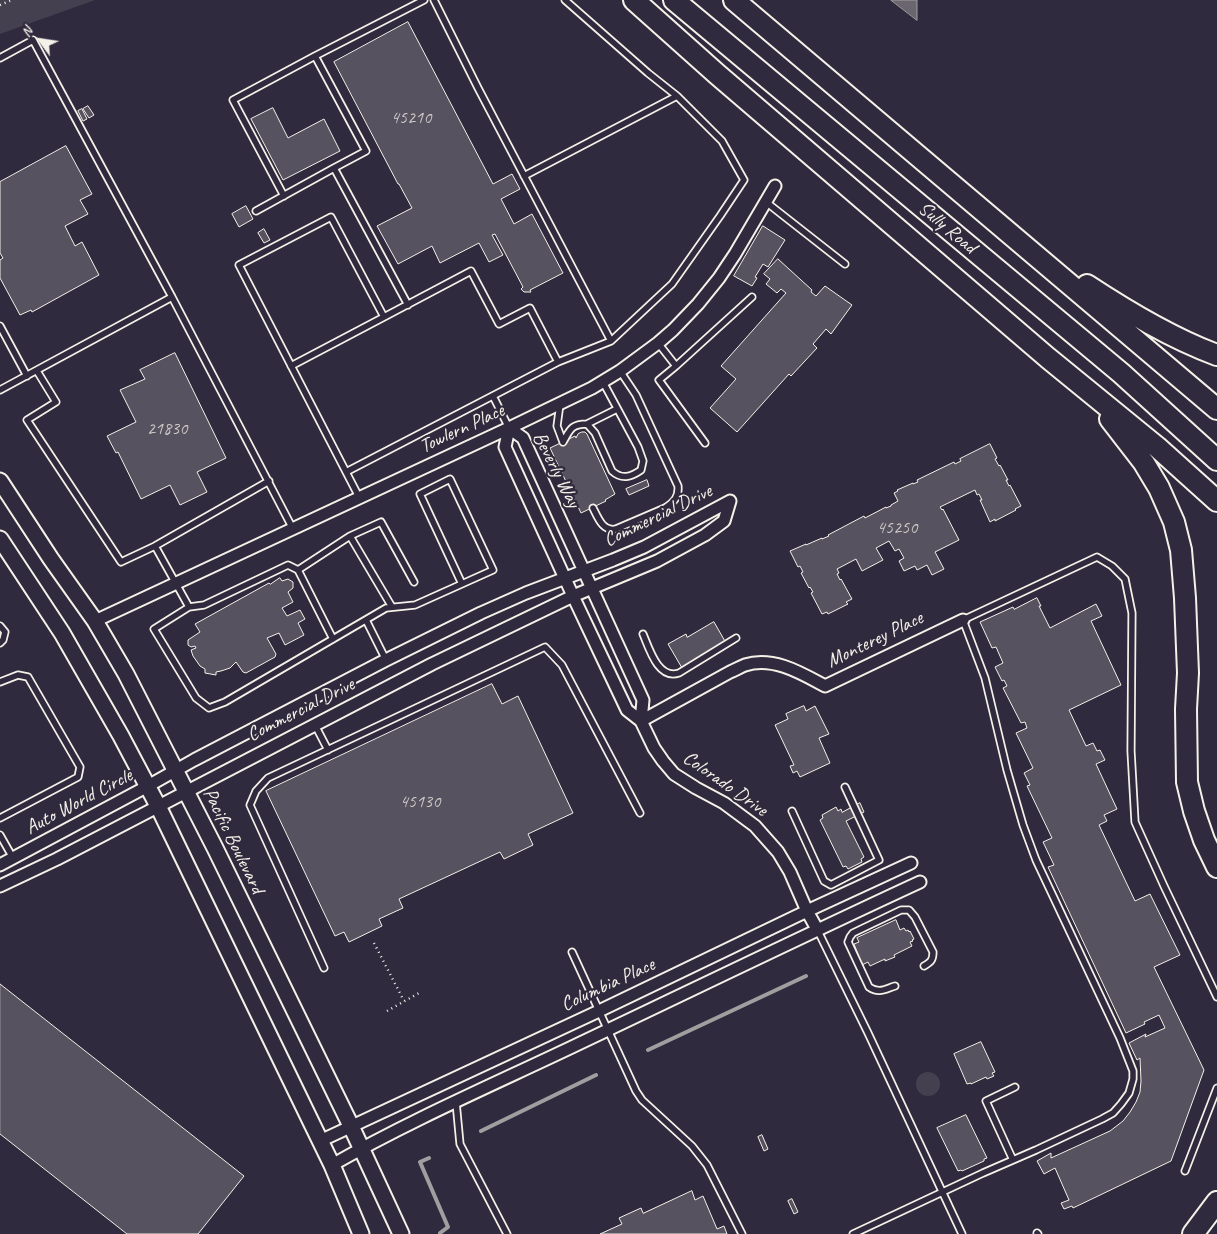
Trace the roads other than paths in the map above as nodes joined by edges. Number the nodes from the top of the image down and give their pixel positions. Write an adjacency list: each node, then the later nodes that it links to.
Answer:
1 (424, 0): 7 (lane)
2 (434, 0): 11 (lane)
3 (565, 0): 9 (lane)
4 (634, 0): 26 (highway)
5 (674, 0): 42 (highway, Sully Road)
6 (734, 0): 16 (highway, Sully Road)
7 (314, 56): 10 (lane); 13 (lane)
8 (0, 58): 18 (lane)
9 (677, 96): 11 (lane); 23 (lane)
10 (334, 168): 13 (lane); 20 (lane)
11 (524, 176): 23 (lane)
12 (776, 186): 14 (street, Towlern Place)
13 (284, 196): 15 (lane)
14 (766, 202): 17 (lane); 24 (street, Towlern Place)
15 (256, 211)
16 (1014, 237): 25 (highway); 38 (highway, Sully Road)
17 (846, 264)
18 (172, 297): 30 (lane); 45 (lane)
19 (752, 298): 29 (lane)
20 (408, 305): 21 (lane); 27 (lane)
21 (384, 317): 28 (lane); 28 (lane)
22 (0, 326): 32 (lane)
23 (611, 341): 27 (lane)
24 (658, 343): 29 (lane); 31 (street, Towlern Place)
25 (1217, 355)
26 (1048, 358): 47 (highway); 88 (highway)
27 (558, 362): 35 (lane)
28 (291, 366): 43 (lane)
29 (676, 366): 41 (lane)
30 (37, 370): 32 (lane); 52 (lane)
31 (620, 371): 33 (street, Towlern Place); 48 (lane)
32 (27, 376): 34 (lane)
33 (603, 382): 36 (street, Towlern Place); 37 (lane)
34 (0, 390)
35 (493, 396): 40 (lane); 43 (lane)
36 (560, 404): 39 (lane); 40 (street, Towlern Place)
37 (617, 409): 39 (lane); 39 (lane)
38 (1217, 409)
39 (587, 424)
40 (509, 428): 46 (street, Towlern Place); 54 (street, Beverly Way); 55 (street, Beverly Way)
41 (705, 442)
42 (1217, 460)
43 (346, 472): 46 (lane)
44 (0, 481): 65 (main road, Pacific Boulevard)
45 (269, 481): 49 (lane); 52 (lane)
46 (359, 497): 49 (street, Towlern Place)
47 (1217, 501)
48 (593, 508)
49 (293, 529): 57 (street, Towlern Place)
50 (350, 536): 53 (lane); 56 (lane); 62 (lane)
51 (0, 539): 77 (main road)
52 (155, 546): 57 (lane)
53 (298, 570): 61 (lane); 69 (lane)
54 (584, 571): 55 (street, Commercial Drive); 59 (street, Beverly Way); 59 (street, Commercial Drive)
55 (564, 577): 60 (street, Beverly Way); 71 (street, Commercial Drive)
56 (414, 582)
57 (176, 584): 61 (lane); 65 (street, Towlern Place)
58 (462, 584): 58 (lane); 62 (lane)
59 (592, 588): 60 (street, Commercial Drive); 73 (street, Colorado Drive)
60 (573, 596): 73 (street, Colorado Drive); 74 (street, Commercial Drive)
61 (189, 607): 69 (lane)
62 (392, 607): 63 (lane)
63 (366, 620): 69 (lane); 71 (lane)
64 (963, 620): 73 (street, Monterey Place); 97 (lane); 106 (lane)
65 (95, 621): 76 (main road, Pacific Boulevard)
66 (0, 626): 70 (lane)
67 (643, 634): 68 (lane)
68 (736, 638)
69 (333, 639)
70 (0, 642)
71 (386, 660): 76 (street, Commercial Drive)
72 (0, 682): 83 (lane)
73 (641, 720): 91 (street, Colorado Drive)
74 (315, 724): 75 (lane); 79 (street, Commercial Drive)
75 (328, 750): 82 (lane); 95 (lane)
76 (175, 770): 77 (street, Auto World Circle); 79 (main road, Pacific Boulevard)
77 (148, 786): 80 (main road); 85 (street, Auto World Circle)
78 (844, 787): 81 (lane)
79 (187, 792): 80 (street, Commercial Drive); 103 (main road, Pacific Boulevard)
80 (158, 806): 90 (street, Auto World Circle); 104 (main road)
81 (792, 811)
82 (640, 813)
83 (0, 818)
84 (0, 835): 85 (lane)
85 (13, 858): 87 (street, Auto World Circle)
86 (911, 863): 91 (street, Columbia Place)
87 (0, 865)
88 (1217, 867)
89 (920, 882): 92 (street, Columbia Place)
90 (0, 886)
91 (807, 911): 92 (street, Colorado Drive); 98 (street, Columbia Place)
92 (817, 930): 99 (street, Columbia Place); 109 (lane)
93 (572, 952): 98 (lane)
94 (924, 966): 96 (lane)
95 (324, 968)
96 (895, 986)
97 (1217, 997)
98 (599, 1011): 99 (lane); 103 (street, Columbia Place)
99 (608, 1030): 102 (street, Columbia Place); 114 (lane)
100 (1015, 1087): 106 (lane)
101 (1217, 1088): 108 (lane)
102 (456, 1102): 105 (street, Columbia Place); 113 (lane)
103 (351, 1126): 104 (street, Columbia Place); 105 (main road, Pacific Boulevard)
104 (320, 1141): 107 (main road)
105 (361, 1148): 107 (street, Columbia Place); 112 (main road, Pacific Boulevard)
106 (1013, 1160): 109 (lane)
107 (332, 1165): 111 (main road)
108 (1185, 1171)
109 (942, 1192): 115 (lane); 116 (lane)
110 (1217, 1202): 117 (highway)
111 (361, 1234)
112 (401, 1234)
113 (506, 1234)
114 (742, 1234)
115 (853, 1234)
116 (962, 1234)
117 (1193, 1234)

